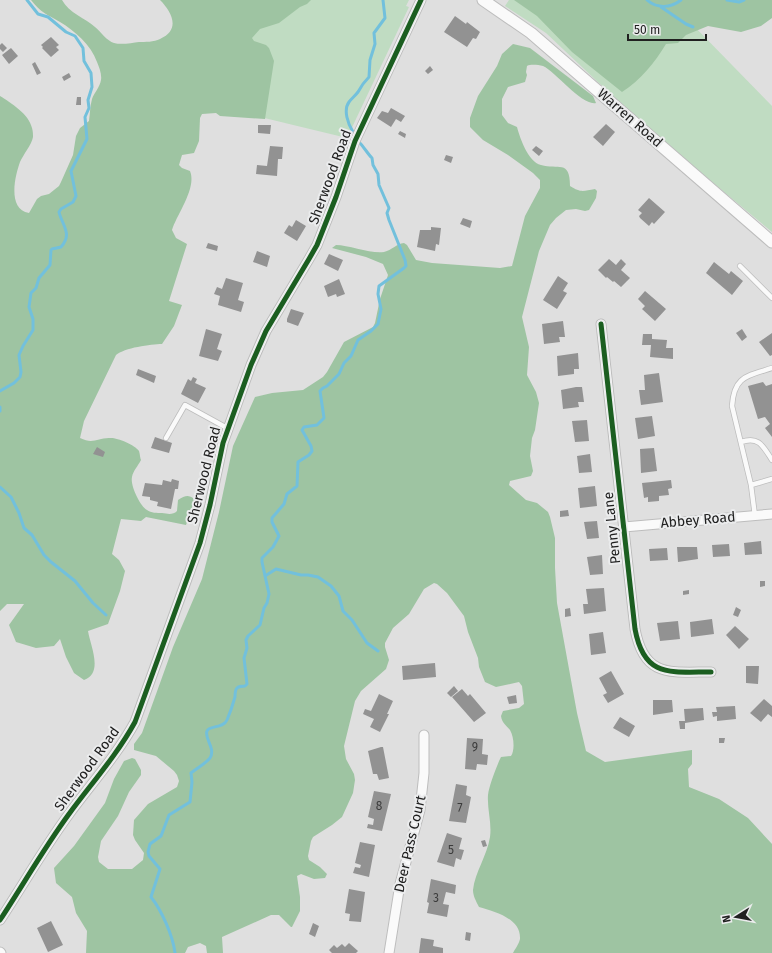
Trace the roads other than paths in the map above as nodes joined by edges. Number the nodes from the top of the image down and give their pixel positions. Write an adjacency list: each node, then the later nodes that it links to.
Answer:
1 (421, 0): 8 (street, Sherwood Road)
2 (482, 0): 3 (street, Warren Road)
3 (772, 242)
4 (740, 266): 5 (lane)
5 (772, 298)
6 (601, 324): 16 (street, Penny Lane)
7 (772, 368): 10 (lane)
8 (227, 428): 9 (lane); 19 (street, Sherwood Road)
9 (166, 438)
10 (741, 442): 11 (lane); 13 (lane)
11 (772, 460)
12 (772, 479): 13 (lane)
13 (751, 485): 15 (lane)
14 (772, 514): 15 (street, Abbey Road)
15 (755, 516): 16 (street, Abbey Road)
16 (624, 527): 17 (street, Penny Lane)
17 (711, 672)
18 (424, 734): 20 (street, Deer Pass Court)
19 (0, 920)
20 (388, 953)

